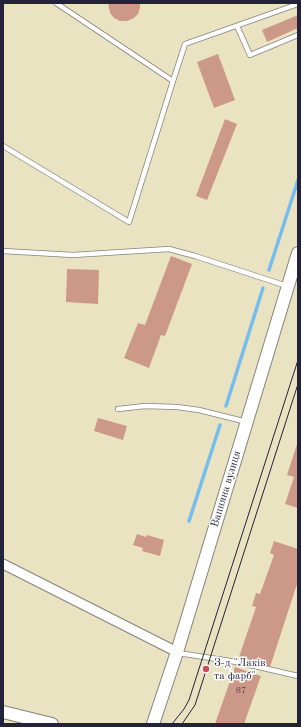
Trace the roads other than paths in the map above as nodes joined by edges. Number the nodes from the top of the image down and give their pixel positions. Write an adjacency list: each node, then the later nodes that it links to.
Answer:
1 (56, 3): 5 (lane)
2 (298, 4): 3 (lane)
3 (237, 26): 4 (lane); 5 (lane)
4 (298, 35)
5 (173, 81): 6 (lane)
6 (3, 146)
7 (3, 251): 9 (lane)
8 (298, 253): 9 (street, Вапняна вулиця)
9 (288, 286): 11 (street, Вапняна вулиця)
10 (118, 409): 11 (lane)
11 (247, 422): 13 (street, Вапняна вулиця)
12 (3, 564): 13 (street)
13 (177, 652): 14 (lane); 17 (street, Вапняна вулиця)
14 (298, 676)
15 (3, 712): 16 (street)
16 (52, 724)
17 (152, 724)

